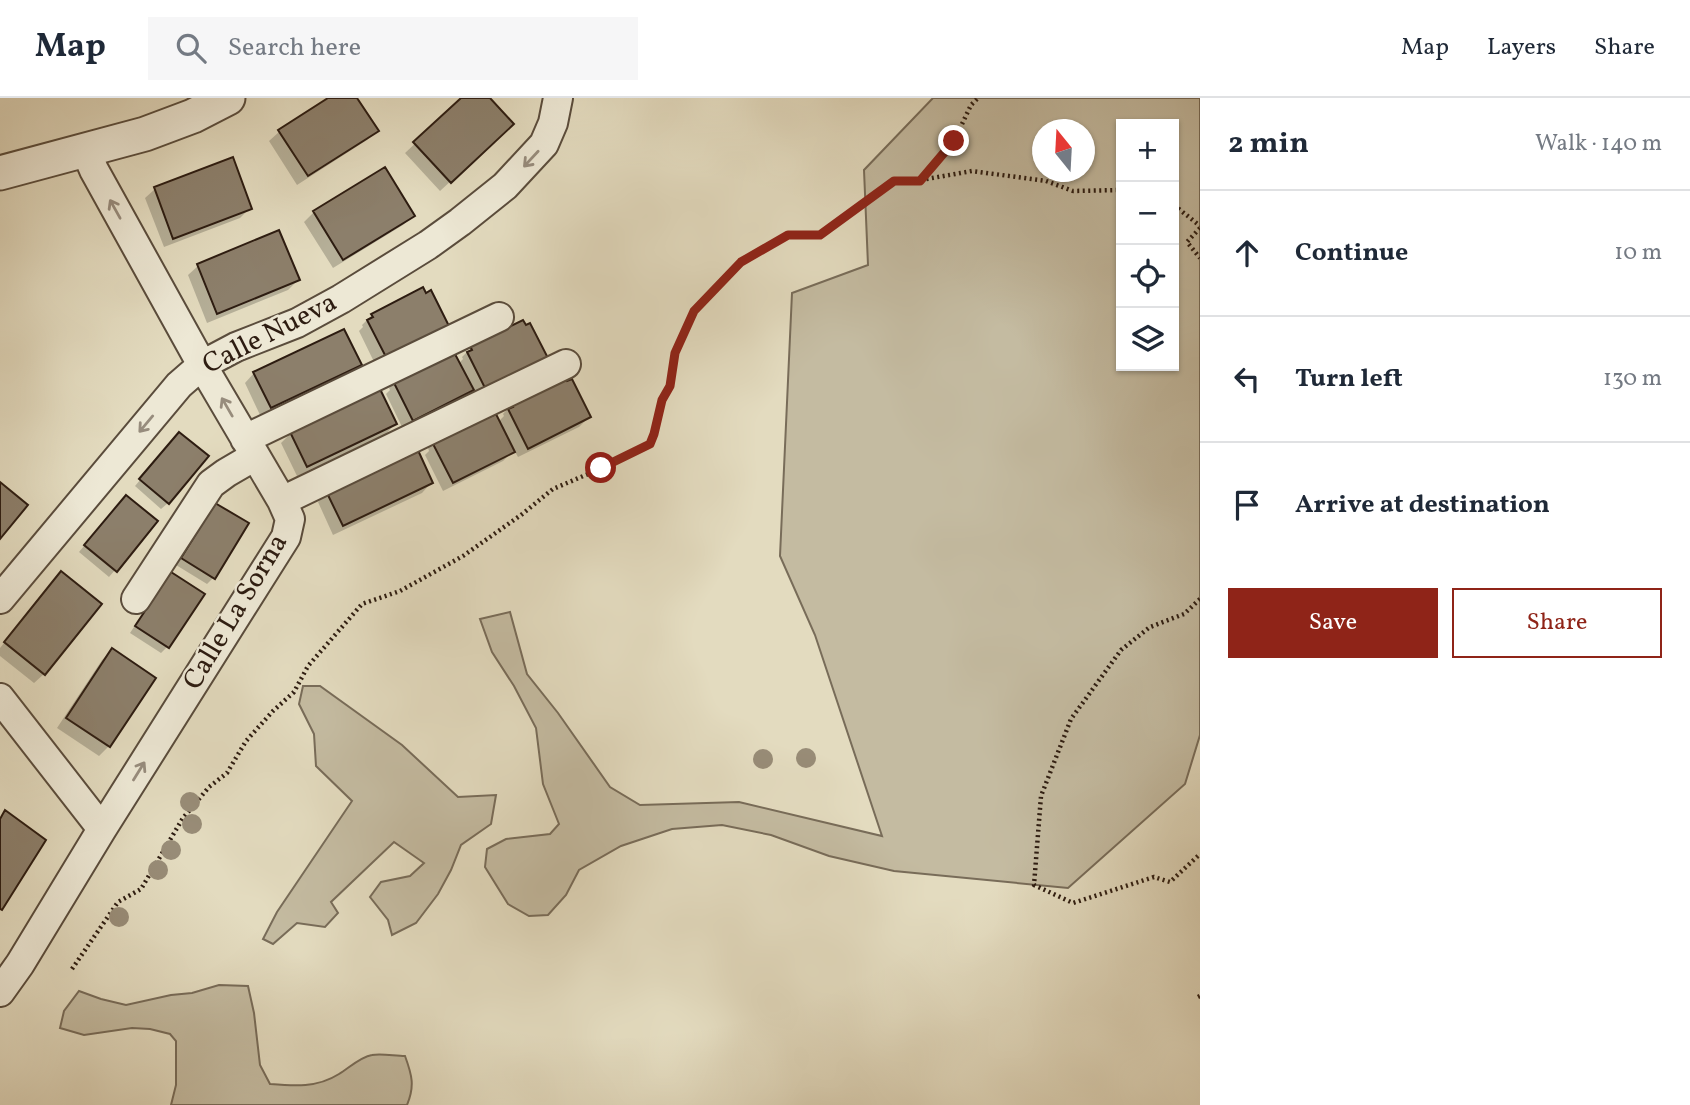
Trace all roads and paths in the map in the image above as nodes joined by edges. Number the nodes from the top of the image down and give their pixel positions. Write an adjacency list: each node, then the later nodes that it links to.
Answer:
1 (228, 98): 4 (street)
2 (558, 98): 13 (street, Calle Nueva, one-way to 13)
3 (978, 98): 6 (path)
4 (85, 149): 5 (street); 13 (street, Calle La Sorna, one-way to 4)
5 (0, 173)
6 (920, 181): 7 (path); 22 (path)
7 (1116, 190)
8 (1179, 209): 9 (path)
9 (1200, 227): 10 (path)
10 (1200, 258)
11 (499, 317): 14 (street)
12 (566, 364): 15 (street)
13 (202, 365): 14 (street, Calle La Sorna, one-way to 13); 16 (street, Calle Nueva, one-way to 16)
14 (250, 448): 15 (street, Calle La Sorna); 17 (street)
15 (282, 501): 20 (street, Calle La Sorna, one-way to 15)
16 (0, 599)
17 (136, 599)
18 (1200, 599): 21 (path)
19 (0, 698): 20 (street)
20 (102, 829): 23 (street, Calle La Sorna)
21 (1200, 854)
22 (72, 969)
23 (0, 992)

